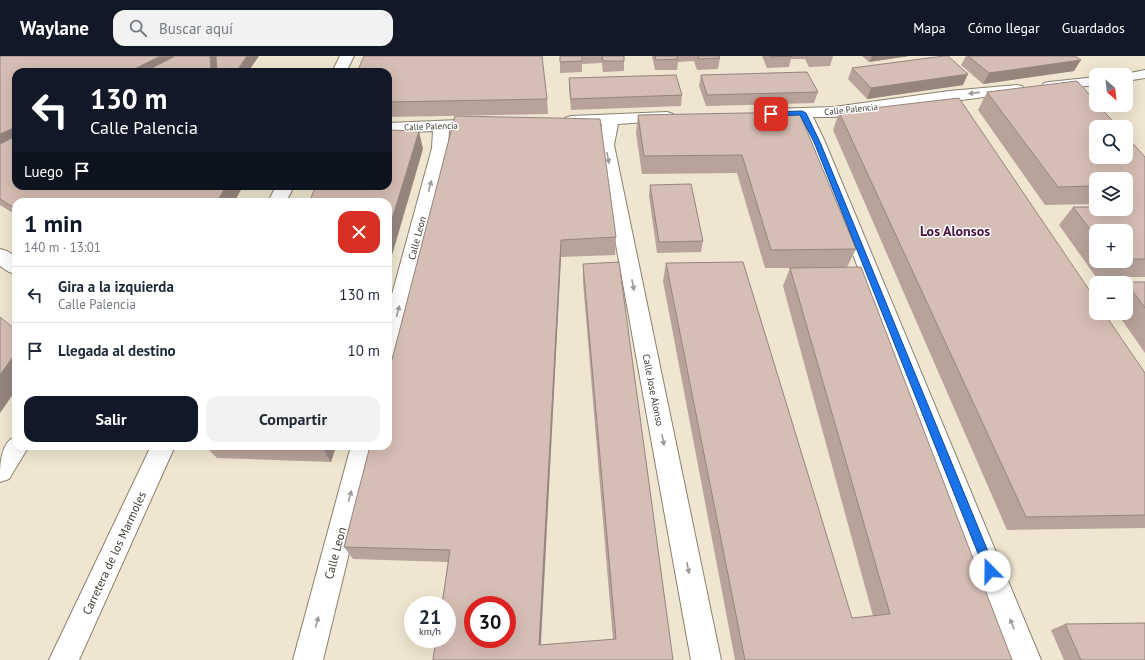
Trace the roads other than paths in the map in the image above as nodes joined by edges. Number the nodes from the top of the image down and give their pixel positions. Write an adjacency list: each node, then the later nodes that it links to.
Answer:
1 (347, 56): 2 (street)
2 (341, 68)
3 (1145, 74): 4 (street)
4 (1133, 76)
5 (1089, 82): 6 (street, Calle Palencia)
6 (1063, 84): 7 (street, Calle Palencia, one-way to 7); 8 (street)
7 (949, 96): 9 (street, Calle Palencia); 11 (street)
8 (1077, 100)
9 (802, 113): 10 (street, Calle Palencia); 28 (street, one-way to 9)
10 (755, 114)
11 (959, 115)
12 (683, 117): 13 (street)
13 (611, 119): 14 (street); 27 (street, Calle Jose Alonso, one-way to 27)
14 (558, 121)
15 (495, 124): 16 (street, Calle Palencia)
16 (441, 126): 17 (street, Calle Palencia); 20 (street, Calle Leon, one-way to 16)
17 (392, 128)
18 (0, 256): 19 (street)
19 (12, 264)
20 (392, 334)
21 (14, 450): 24 (street)
22 (161, 450): 25 (street, Carretera de los Marmoles)
23 (362, 450): 26 (street, Calle Leon, one-way to 23)
24 (0, 471)
25 (64, 660)
26 (308, 660)
27 (706, 660)
28 (1026, 660)

